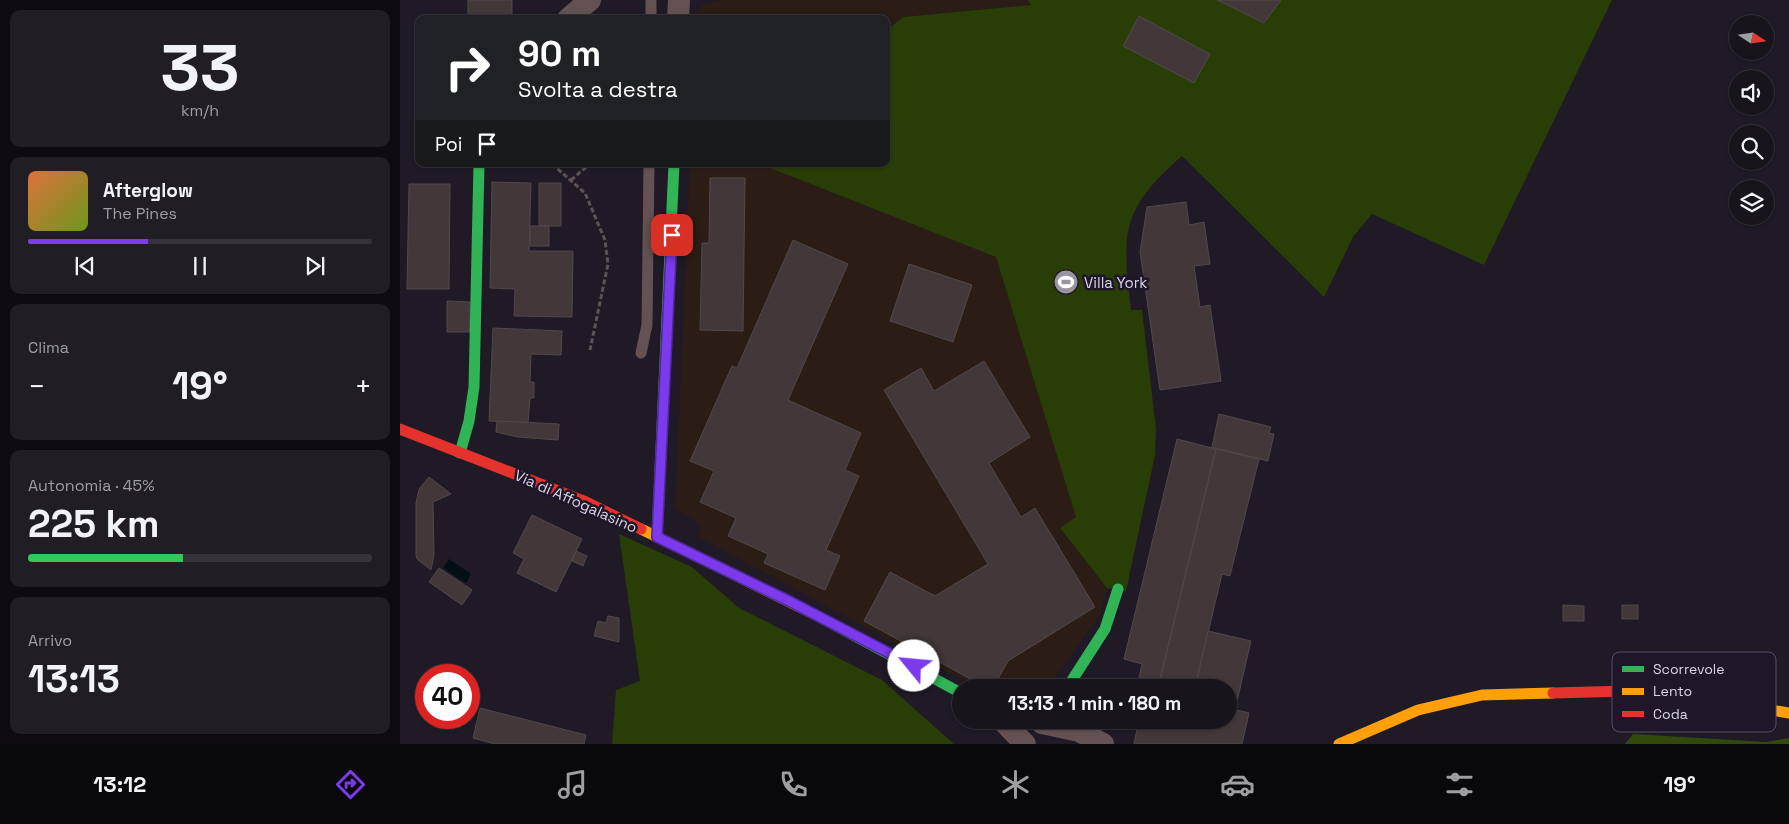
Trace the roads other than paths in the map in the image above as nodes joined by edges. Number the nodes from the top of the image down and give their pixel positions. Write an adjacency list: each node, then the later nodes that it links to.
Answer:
1 (590, 0): 4 (street)
2 (651, 0): 5 (lane)
3 (679, 0): 6 (street)
4 (573, 15)
5 (651, 15)
6 (678, 15)
7 (479, 167): 12 (street)
8 (649, 167): 10 (lane)
9 (674, 167): 13 (street)
10 (641, 353)
11 (400, 429): 12 (street, Via di Affogalasino)
12 (460, 453): 13 (street, Via di Affogalasino)
13 (657, 537): 16 (street, Via di Affogalasino)
14 (1118, 588): 15 (street)
15 (1073, 679)
16 (952, 688)
17 (1612, 691): 25 (street)
18 (1776, 711): 19 (street)
19 (1789, 713)
20 (1011, 729): 23 (street)
21 (1037, 729): 23 (street)
22 (1072, 729): 24 (street)
23 (1025, 744)
24 (1103, 744)
25 (1339, 744)

